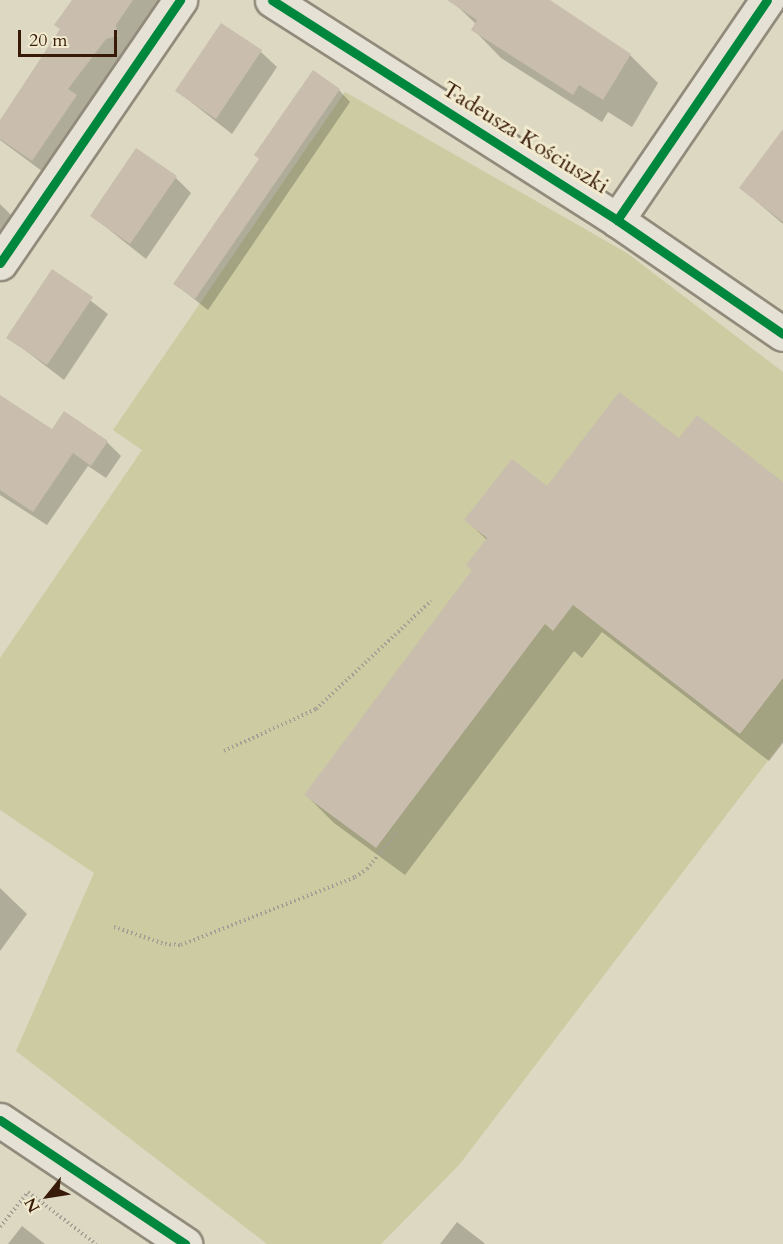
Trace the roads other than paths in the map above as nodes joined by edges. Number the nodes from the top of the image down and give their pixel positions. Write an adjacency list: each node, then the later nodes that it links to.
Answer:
1 (180, 0): 5 (street)
2 (272, 0): 4 (street, Tadeusza Kościuszki)
3 (767, 0): 4 (street)
4 (617, 220): 6 (street, Tadeusza Kościuszki)
5 (0, 263)
6 (783, 334)
7 (0, 1120): 8 (street)
8 (185, 1244)

